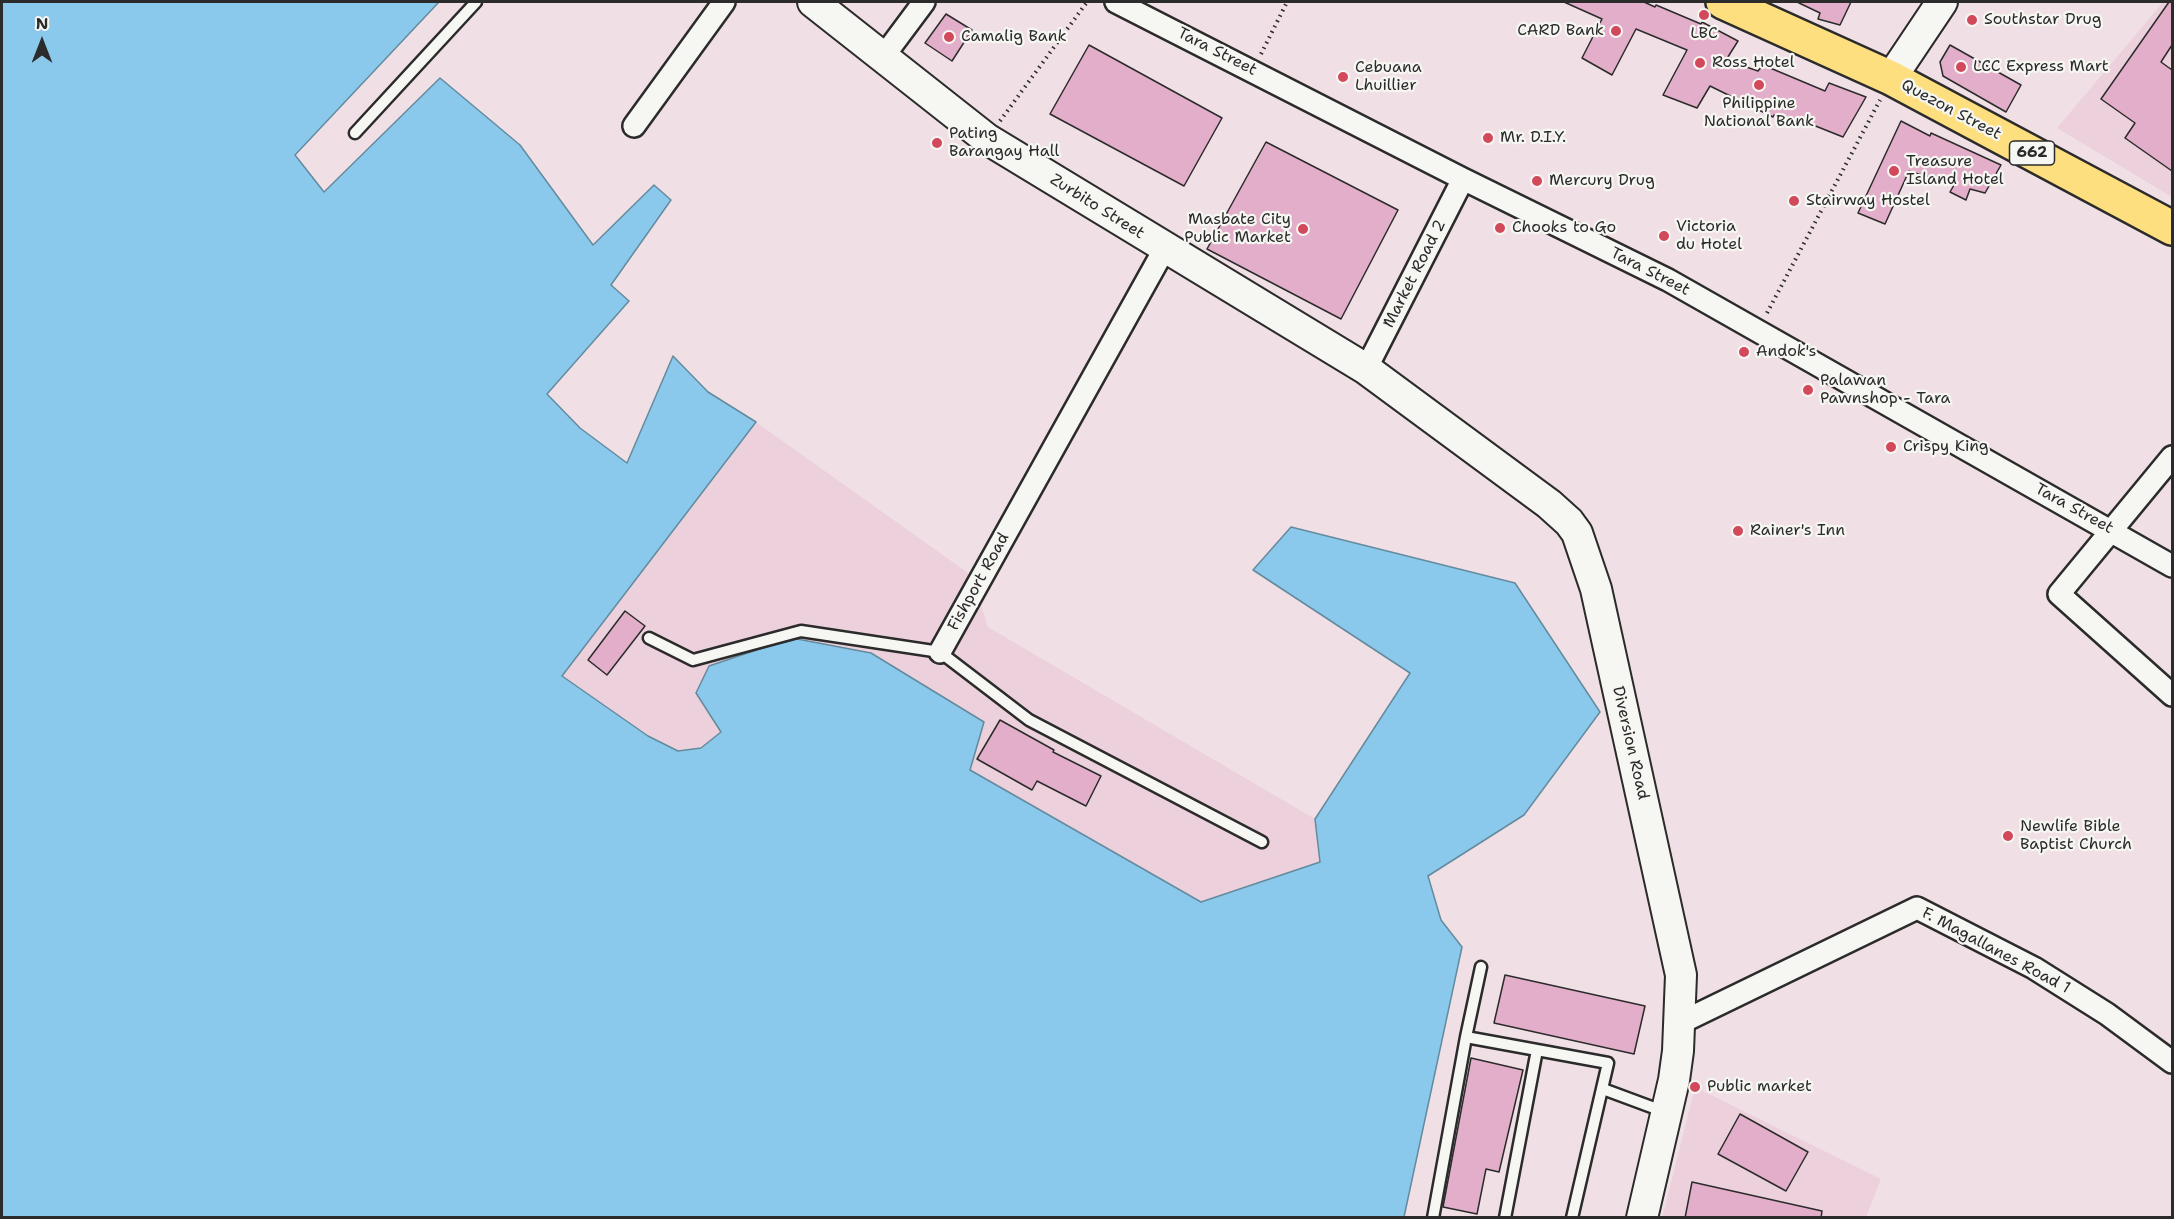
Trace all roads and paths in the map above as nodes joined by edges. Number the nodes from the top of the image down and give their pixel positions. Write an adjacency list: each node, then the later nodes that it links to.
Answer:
1 (476, 2): 14 (lane)
2 (724, 2): 13 (street)
3 (813, 2): 10 (street, Zurbito Street)
4 (924, 2): 10 (street)
5 (1087, 2): 15 (path)
6 (1116, 2): 11 (street, Tara Street)
7 (1287, 2): 11 (path)
8 (1724, 2): 12 (main road, Quezon Street)
9 (1942, 2): 12 (street)
10 (884, 57): 15 (street, Zurbito Street)
11 (1253, 70): 16 (street, Tara Street)
12 (1891, 78): 17 (main road, Quezon Street / 662); 19 (path)
13 (633, 126)
14 (355, 133)
15 (987, 139): 18 (street, Zurbito Street)
16 (1463, 179): 19 (street, Tara Street); 20 (street, Market Road 2)
17 (2172, 228)
18 (1165, 249): 20 (street, Zurbito Street); 25 (street, Fishport Road)
19 (1757, 332): 22 (street, Tara Street)
20 (1366, 369): 29 (street, Diversion Road)
21 (2172, 457): 22 (street)
22 (2112, 530): 23 (street, Tara Street); 26 (street)
23 (2172, 566)
24 (649, 638): 25 (lane)
25 (940, 652): 27 (lane)
26 (2172, 695)
27 (1262, 843)
28 (1481, 967): 30 (lane)
29 (1680, 1023): 32 (street, F. Magallanes Road 1); 34 (street, Diversion Road)
30 (1466, 1037): 31 (lane); 35 (lane)
31 (1537, 1050): 33 (lane); 36 (lane)
32 (2172, 1062)
33 (1603, 1089): 34 (lane); 37 (lane)
34 (1668, 1113): 38 (street, Diversion Road)
35 (1433, 1218)
36 (1505, 1218)
37 (1572, 1218)
38 (1642, 1218)

